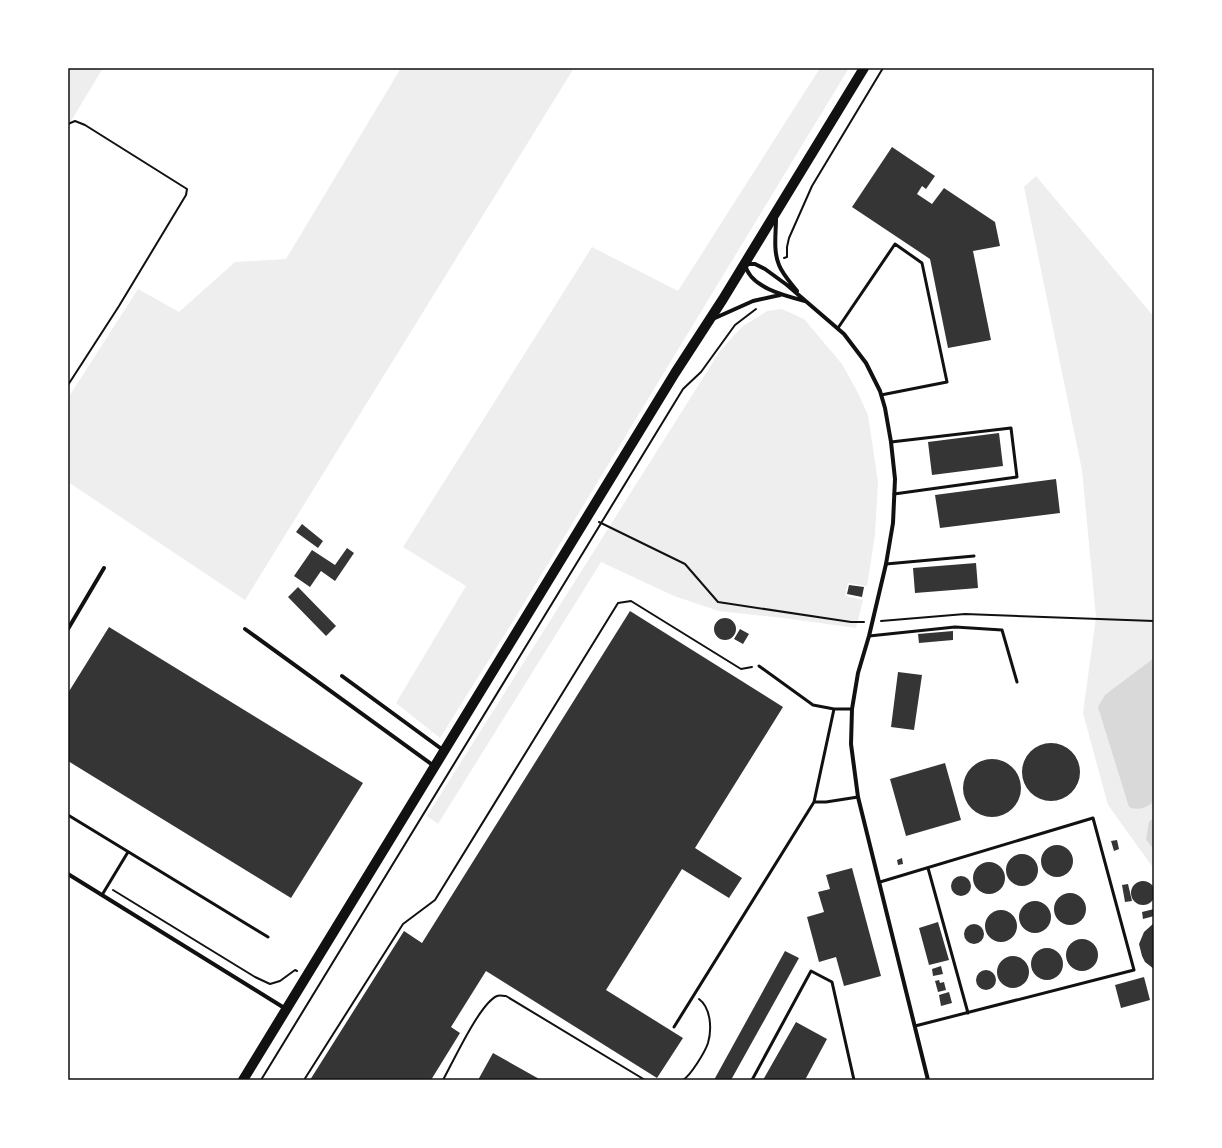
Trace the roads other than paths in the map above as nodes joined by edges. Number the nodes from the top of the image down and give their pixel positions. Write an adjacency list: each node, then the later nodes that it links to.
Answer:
1 (864, 68): 2 (main road)
2 (776, 214): 3 (main road); 5 (street)
3 (745, 264): 4 (street); 5 (street); 6 (main road)
4 (780, 295): 5 (street); 6 (street)
5 (805, 301): 7 (street)
6 (710, 320): 22 (main road)
7 (838, 328): 8 (street); 8 (lane)
8 (881, 395): 9 (street)
9 (891, 442): 10 (street); 10 (lane)
10 (894, 494): 12 (street)
11 (974, 556): 12 (lane)
12 (886, 564): 16 (street)
13 (104, 568): 14 (street)
14 (68, 629)
15 (245, 629): 23 (street)
16 (869, 636): 19 (lane); 21 (street)
17 (759, 666): 20 (lane)
18 (342, 676): 22 (street)
19 (1017, 682)
20 (834, 709): 21 (lane); 25 (lane)
21 (852, 709): 24 (street)
22 (444, 751): 23 (main road)
23 (435, 766): 33 (main road)
24 (858, 797): 25 (lane); 30 (street)
25 (814, 802): 35 (lane)
26 (68, 815): 27 (lane)
27 (128, 852): 31 (lane); 32 (lane)
28 (928, 868): 30 (lane); 34 (lane); 34 (lane)
29 (68, 874): 31 (street)
30 (880, 882): 36 (street)
31 (102, 895): 33 (street)
32 (268, 937)
33 (286, 1009): 37 (main road)
34 (968, 1013): 36 (lane)
35 (674, 1026)
36 (916, 1026): 40 (street)
37 (243, 1080)
38 (752, 1080): 39 (lane)
39 (854, 1080)
40 (928, 1080)

